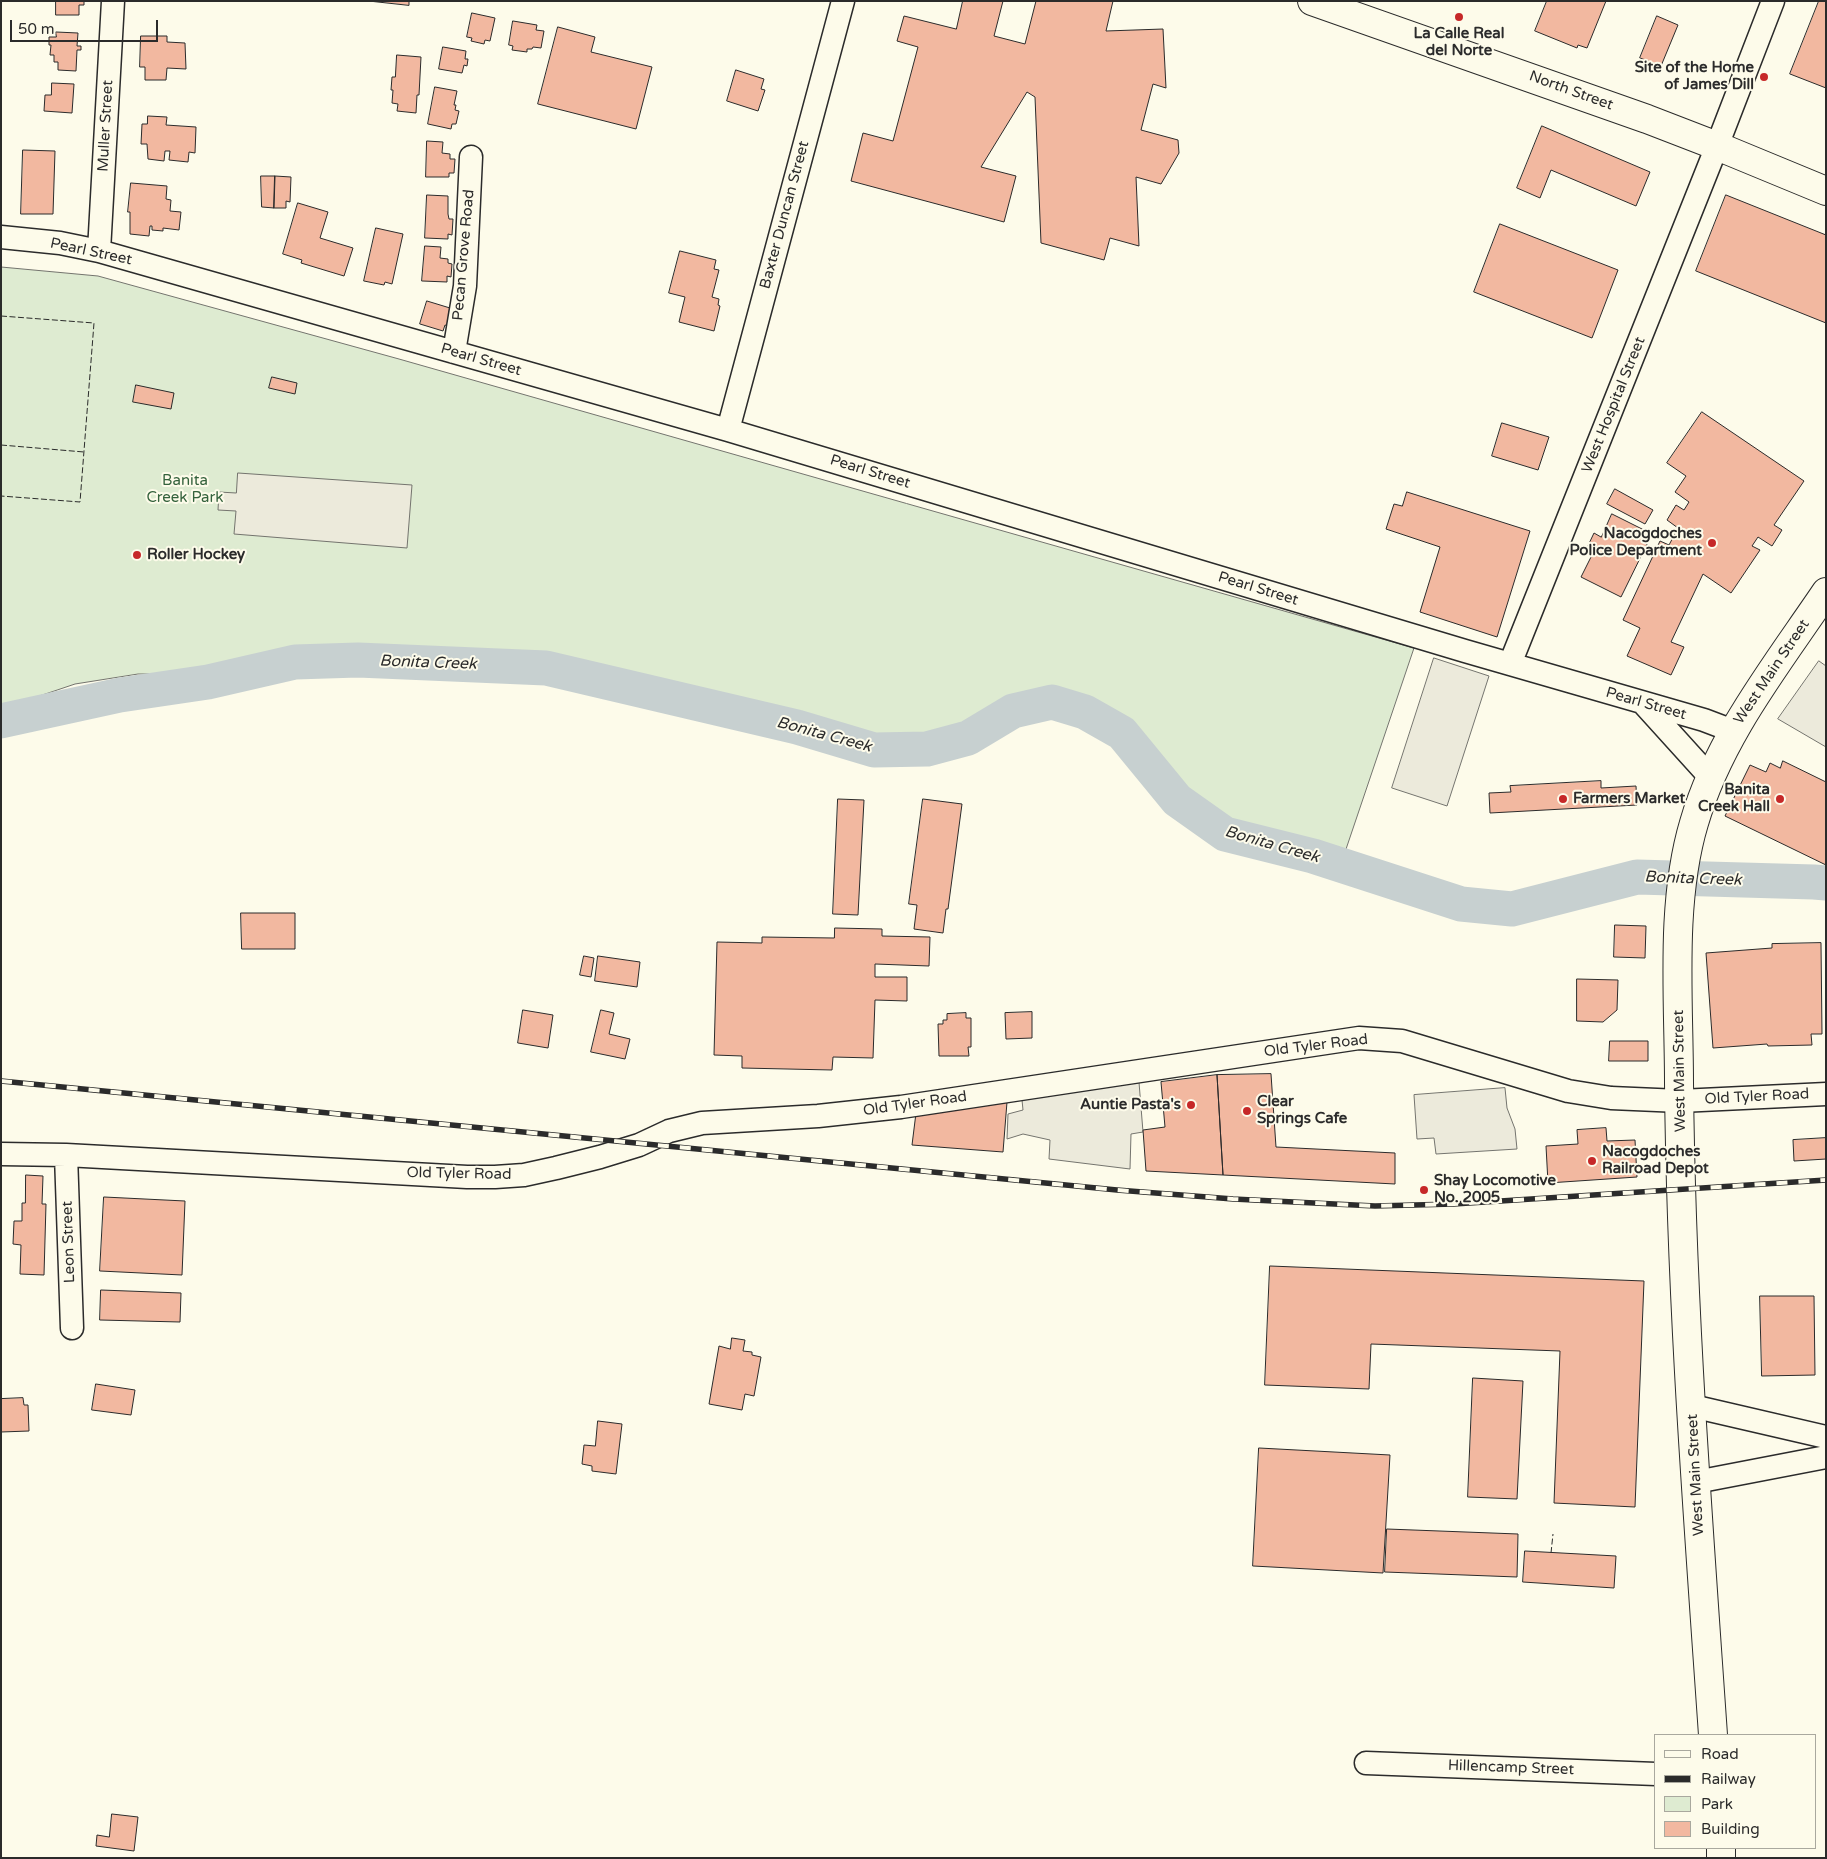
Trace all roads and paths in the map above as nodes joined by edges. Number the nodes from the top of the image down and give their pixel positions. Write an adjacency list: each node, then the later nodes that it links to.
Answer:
1 (113, 1): 9 (street, Muller Street)
2 (843, 1): 11 (street, Baxter Duncan Street)
3 (1312, 1): 5 (main road, North Street)
4 (1773, 1): 5 (street, West Hospital Street)
5 (1718, 146): 7 (main road, North Street); 13 (street, West Hospital Street)
6 (471, 157): 10 (street, Pecan Grove Road)
7 (1826, 191)
8 (1, 237): 9 (street, Pearl Street)
9 (99, 251): 10 (street, Pearl Street)
10 (454, 352): 11 (street, Pearl Street)
11 (728, 430): 13 (street, Pearl Street)
12 (1826, 592): 15 (main road, West Main Street)
13 (1510, 664): 14 (street, Pearl Street)
14 (1643, 703): 15 (street, Pearl Street); 16 (street)
15 (1733, 731): 16 (main road, West Main Street)
16 (1710, 777): 18 (main road, West Main Street)
17 (1826, 1094): 18 (street, Old Tyler Road)
18 (1680, 1101): 20 (street, Old Tyler Road); 22 (main road, West Main Street)
19 (1, 1154): 20 (street, Old Tyler Road)
20 (66, 1155): 21 (street, Leon Street)
21 (72, 1328)
22 (1692, 1406): 23 (street); 25 (main road, West Main Street)
23 (1826, 1437)
24 (1826, 1457): 25 (street)
25 (1696, 1482): 26 (main road, West Main Street)
26 (1713, 1734)
27 (1366, 1763): 28 (street, Hillencamp Street)
28 (1654, 1774)

